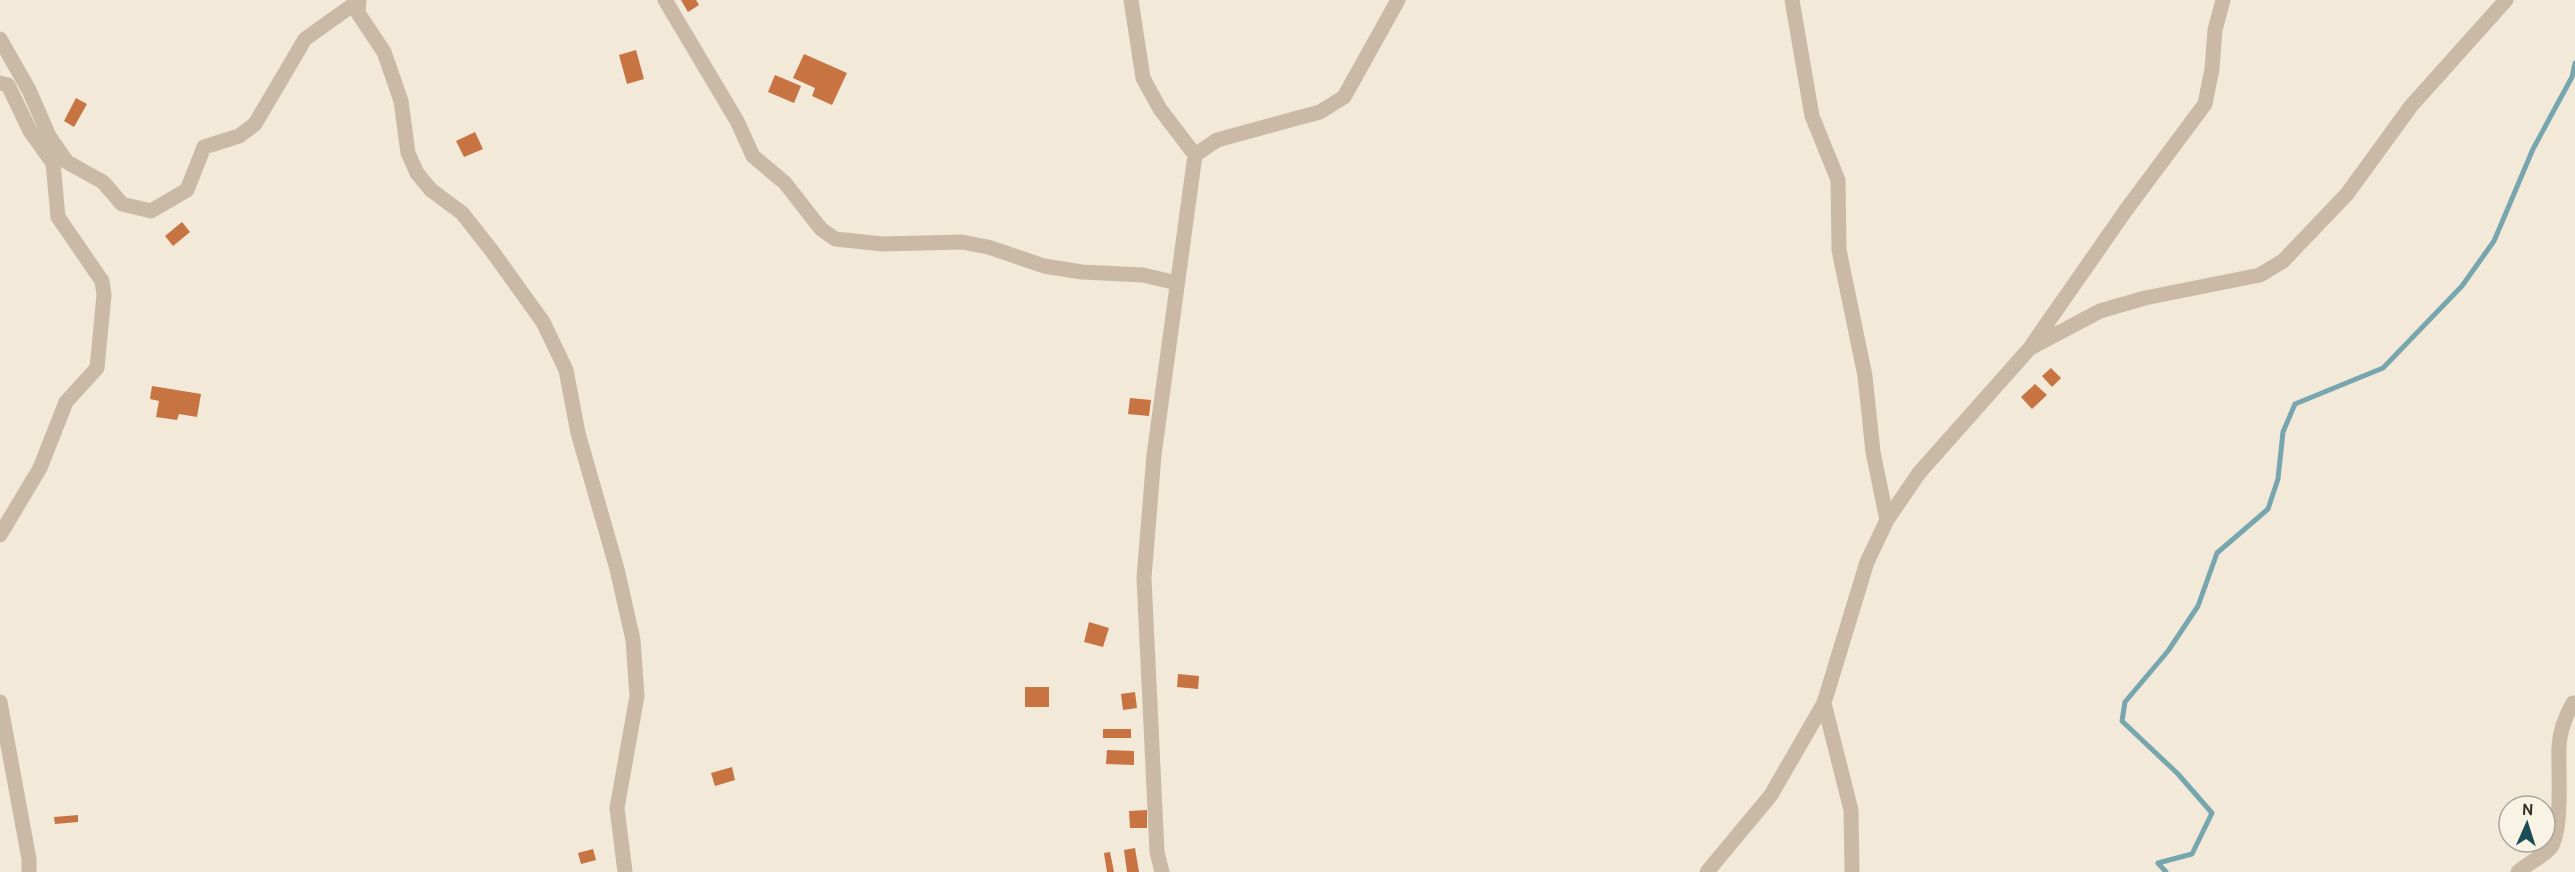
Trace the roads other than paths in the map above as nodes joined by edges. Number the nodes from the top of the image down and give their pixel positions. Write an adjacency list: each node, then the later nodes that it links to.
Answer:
1 (665, 0): 11 (street)
2 (1131, 0): 10 (street)
3 (1398, 0): 10 (street)
4 (1792, 0): 13 (street)
5 (2223, 0): 12 (street)
6 (2506, 0): 12 (street)
7 (356, 1): 8 (street); 19 (street)
8 (0, 39)
9 (0, 83): 14 (street)
10 (1195, 155): 11 (street)
11 (1177, 283): 20 (street)
12 (2030, 348): 13 (street)
13 (1887, 520): 16 (street)
14 (0, 535)
15 (0, 702): 18 (street)
16 (1824, 703): 21 (street); 22 (street)
17 (2573, 703): 23 (street)
18 (28, 872)
19 (625, 872)
20 (1162, 872)
21 (1707, 872)
22 (1852, 872)
23 (2518, 872)

